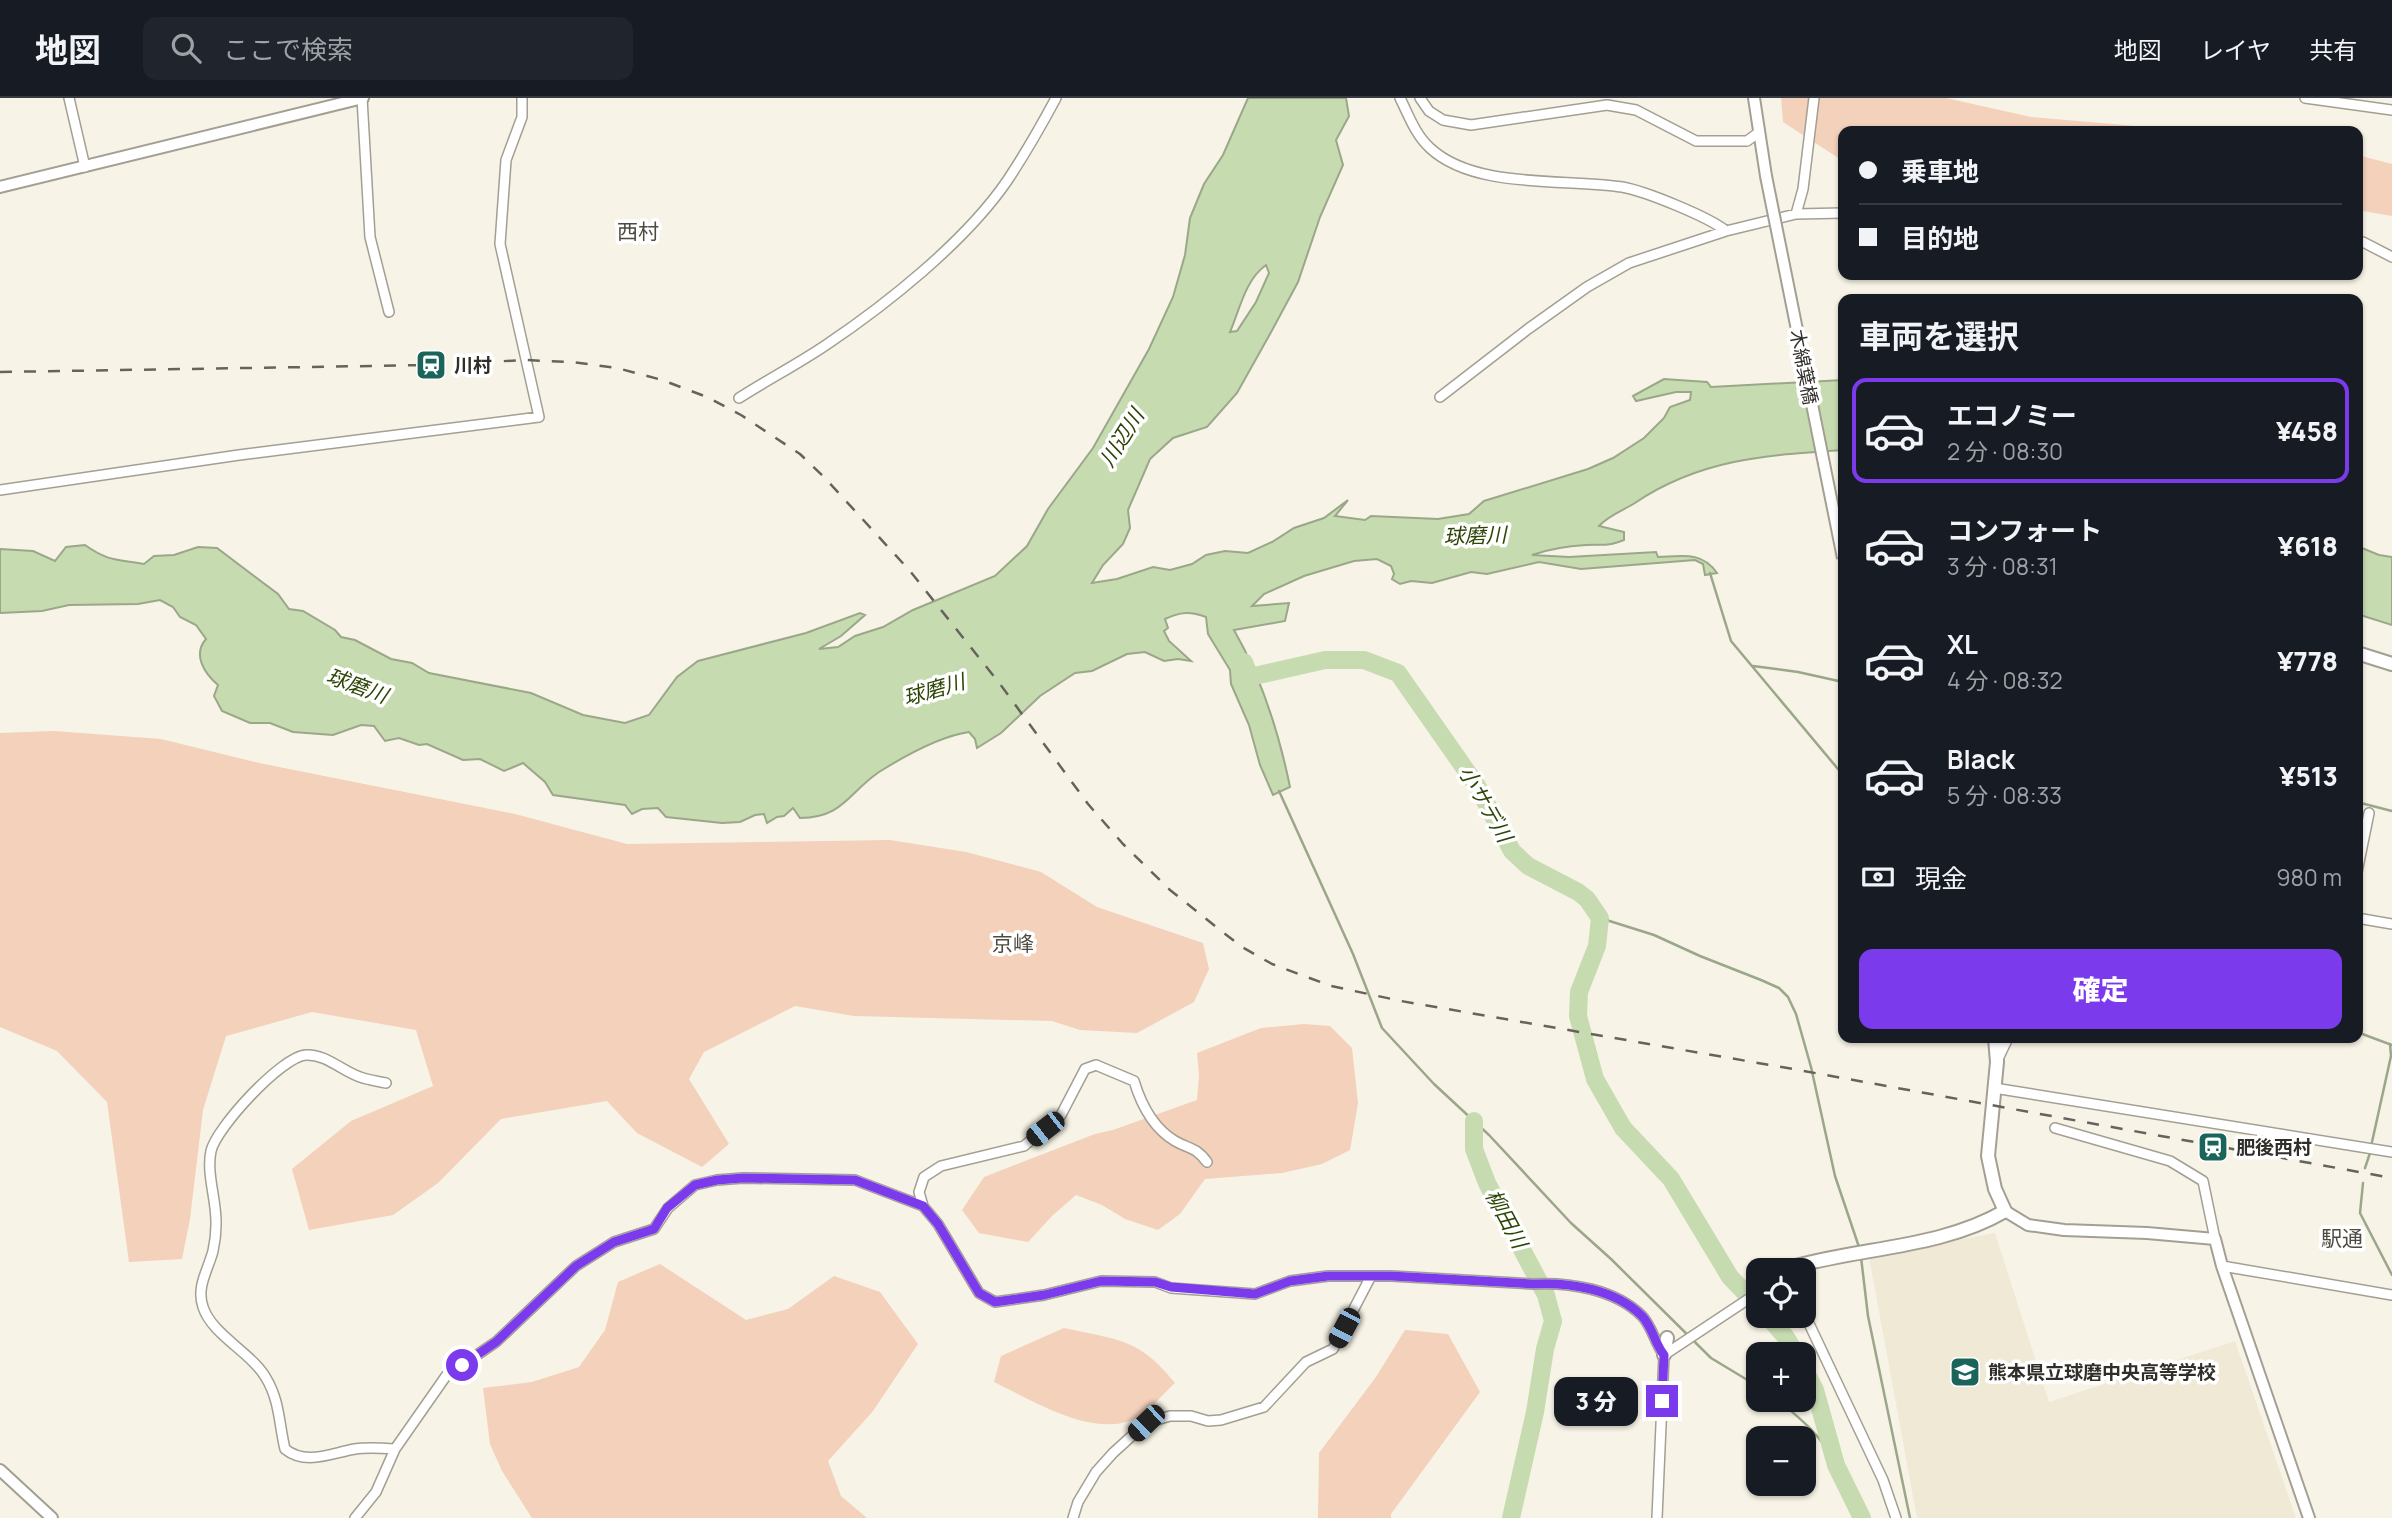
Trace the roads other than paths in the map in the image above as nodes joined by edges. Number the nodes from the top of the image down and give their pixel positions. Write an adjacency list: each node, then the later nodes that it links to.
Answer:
1 (69, 98): 12 (street)
2 (362, 98): 12 (street); 19 (street)
3 (522, 98): 22 (street)
4 (1056, 98): 21 (street)
5 (1400, 98): 16 (street)
6 (1420, 98): 11 (street)
7 (1754, 98): 11 (street, 木綿葉橋)
8 (1814, 98): 15 (street)
9 (2305, 98): 10 (street)
10 (2392, 110)
11 (1758, 133): 23 (street, 木綿葉橋, bridge)
12 (85, 167): 13 (street)
13 (0, 187)
14 (1838, 213): 15 (street)
15 (1796, 214): 16 (street)
16 (1726, 231): 20 (street)
17 (2363, 242): 18 (street)
18 (2392, 257)
19 (389, 312)
20 (1440, 397)
21 (738, 398)
22 (0, 490)
23 (1838, 533)
24 (2363, 655): 25 (main road)
25 (2392, 664)
26 (2369, 813): 27 (street)
27 (2363, 843)
28 (2363, 919): 29 (street)
29 (2392, 924)
30 (1995, 1043): 32 (main road)
31 (2006, 1043): 32 (street)
32 (1997, 1062): 34 (main road)
33 (386, 1083): 49 (street)
34 (1994, 1088): 36 (street); 39 (main road)
35 (2054, 1128): 40 (street)
36 (2392, 1152)
37 (1207, 1162): 38 (street)
38 (923, 1206): 43 (street); 49 (street)
39 (2004, 1211): 40 (street); 41 (main road)
40 (2215, 1239): 42 (street)
41 (1816, 1261)
42 (2222, 1266): 44 (street); 56 (street)
43 (1371, 1276): 48 (street); 53 (street)
44 (2392, 1295)
45 (1746, 1301): 48 (street)
46 (1811, 1328): 55 (street)
47 (1667, 1338): 48 (main road)
48 (1664, 1355): 54 (street)
49 (395, 1450): 52 (street)
50 (0, 1470): 51 (street)
51 (52, 1518)
52 (355, 1518)
53 (1073, 1518)
54 (1657, 1518)
55 (1896, 1518)
56 (2309, 1518)

